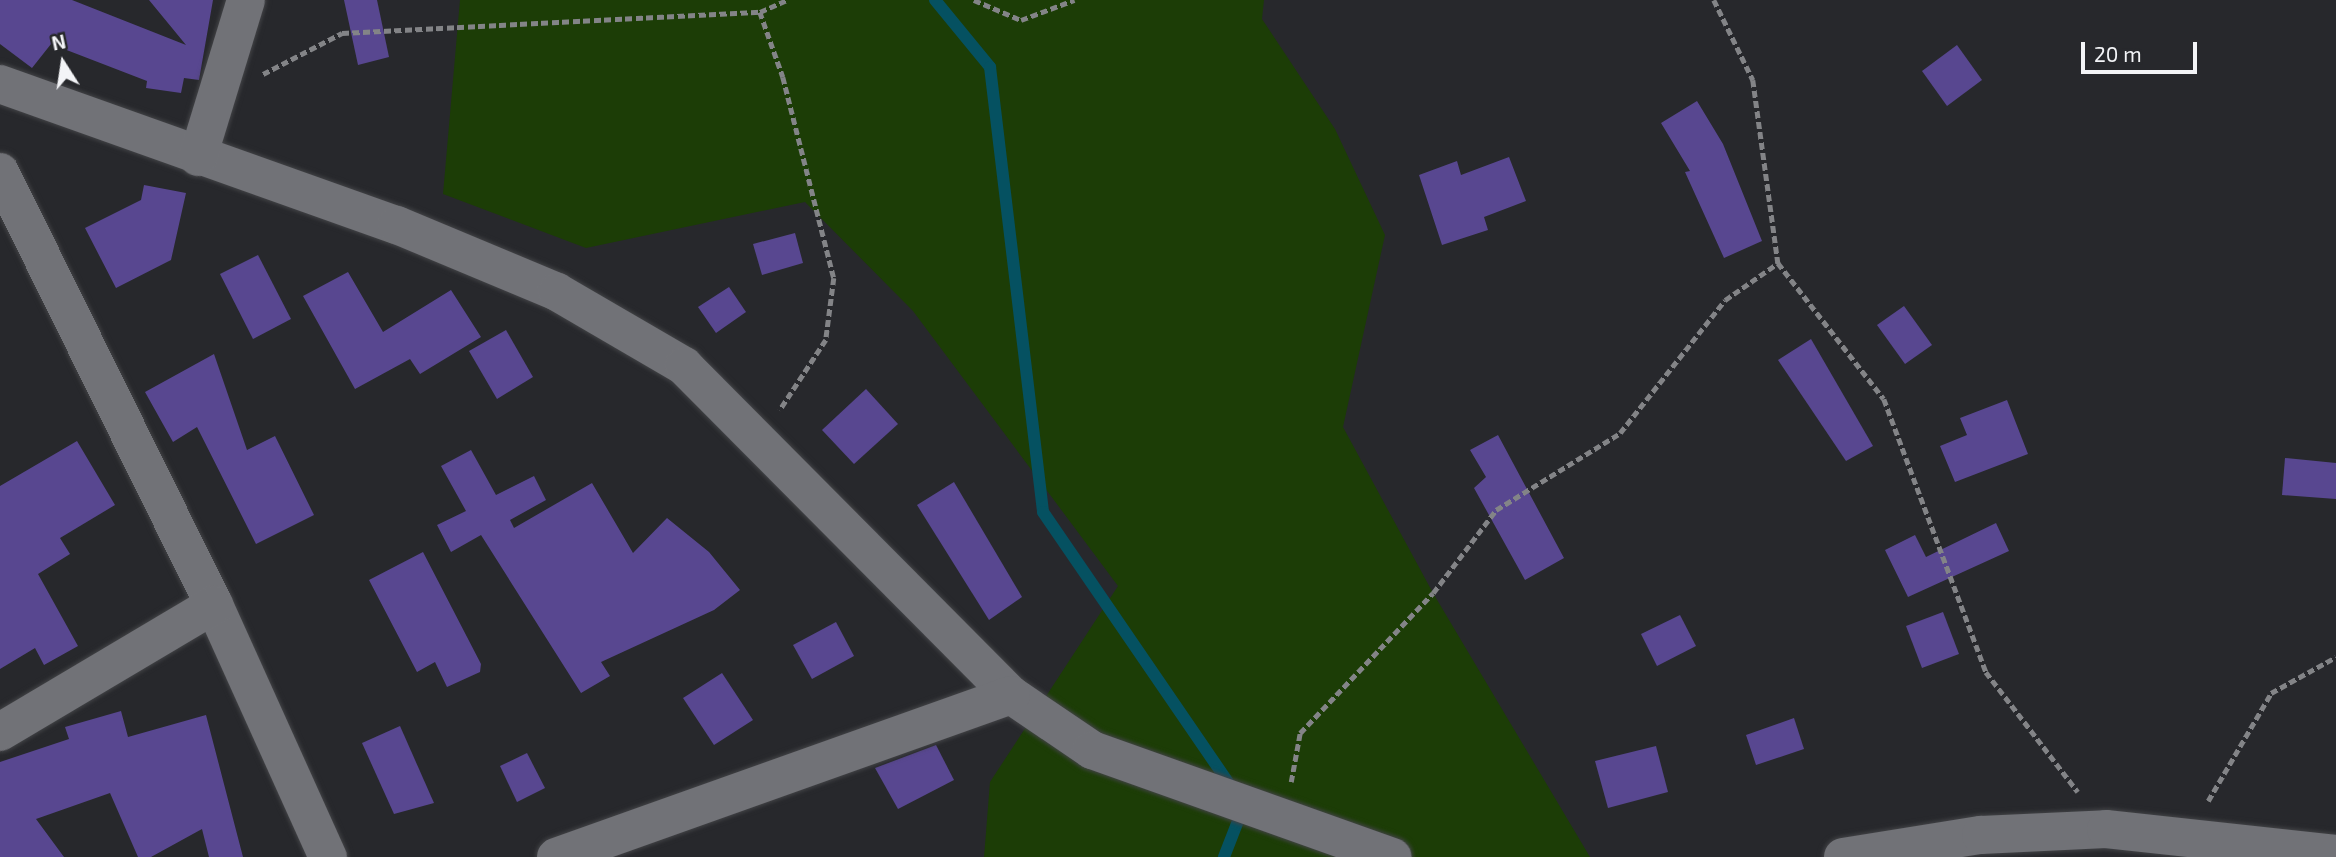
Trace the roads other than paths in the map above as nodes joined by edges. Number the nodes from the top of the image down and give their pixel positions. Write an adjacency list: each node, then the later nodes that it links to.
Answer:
1 (246, 0): 3 (street)
2 (0, 84): 3 (street)
3 (198, 157): 6 (street)
4 (0, 172): 5 (street)
5 (214, 605): 7 (street); 10 (street)
6 (1011, 695): 11 (street); 12 (street)
7 (0, 732)
8 (2103, 843): 9 (street); 13 (street)
9 (2336, 854)
10 (328, 857)
11 (556, 857)
12 (1391, 857)
13 (1843, 857)

